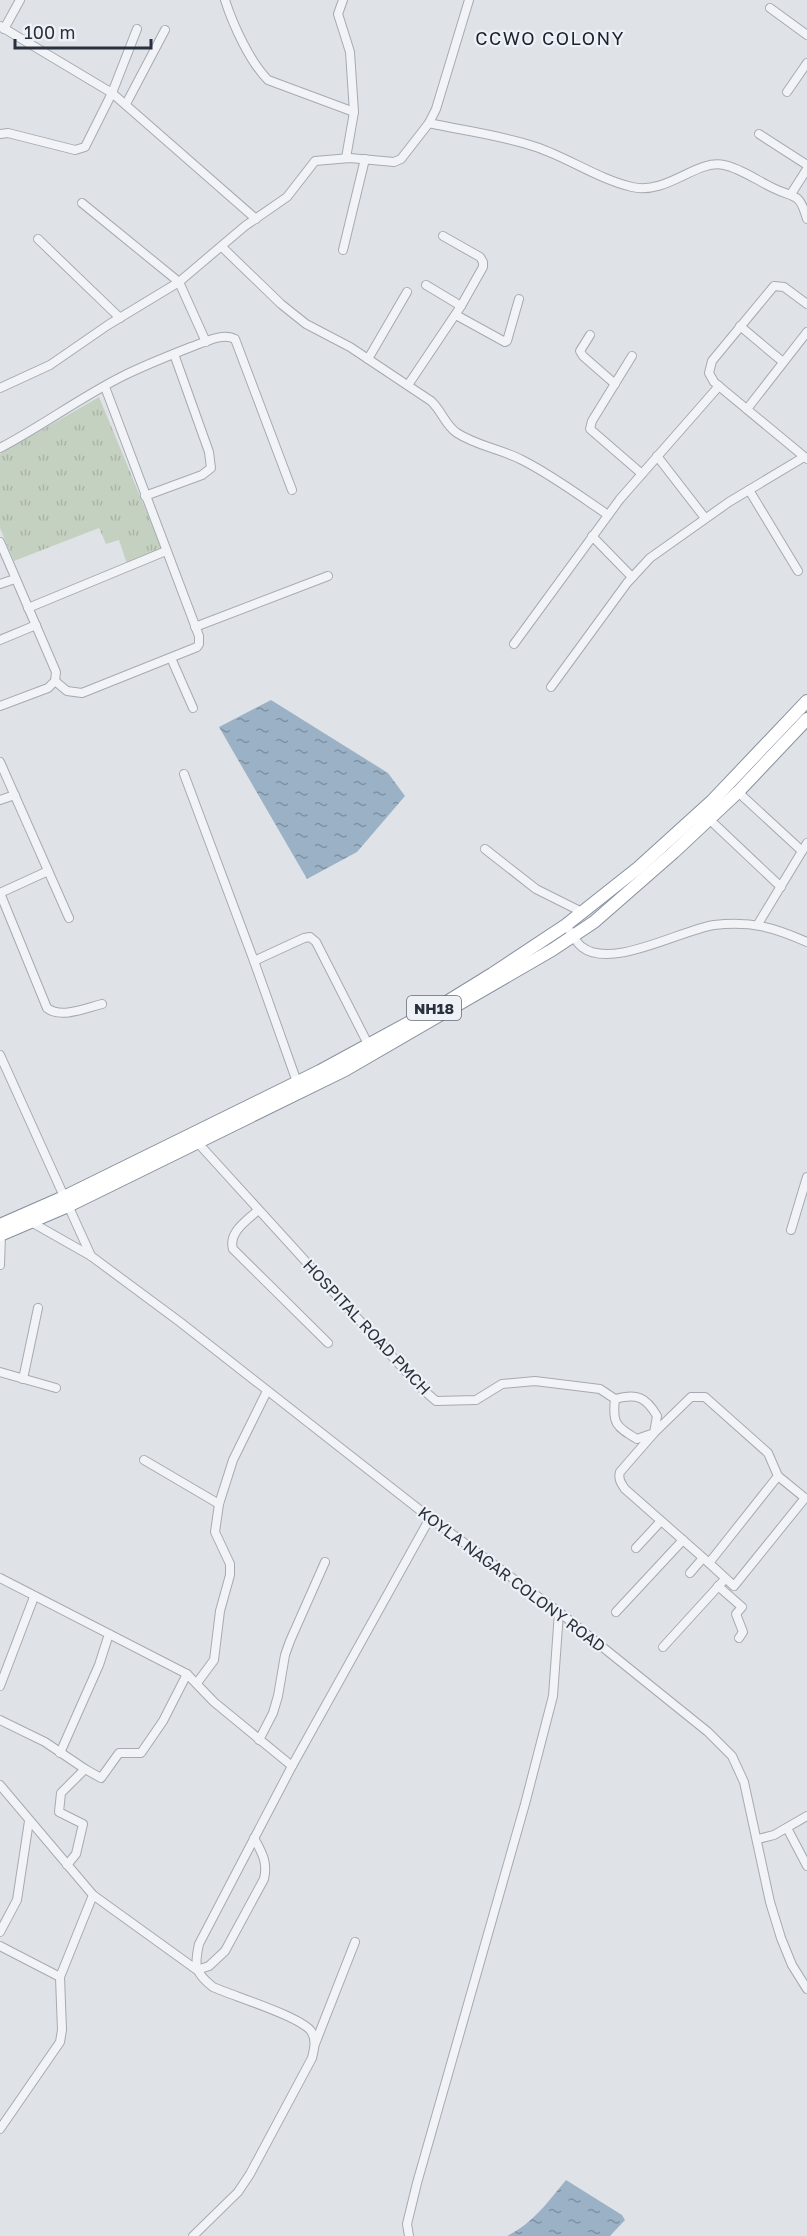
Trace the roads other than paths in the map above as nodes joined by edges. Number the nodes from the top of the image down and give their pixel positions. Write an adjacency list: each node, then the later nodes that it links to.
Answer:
1 (21, 0): 6 (street)
2 (225, 0): 14 (street)
3 (343, 0): 14 (street)
4 (470, 0): 15 (street)
5 (771, 8): 9 (street)
6 (2, 28): 12 (street)
7 (137, 28): 12 (street)
8 (165, 30): 13 (street)
9 (807, 35)
10 (807, 63): 11 (street)
11 (787, 92)
12 (112, 93): 13 (street); 16 (street)
13 (126, 104): 23 (street)
14 (354, 112): 18 (street)
15 (429, 123): 19 (street); 21 (street)
16 (0, 134)
17 (759, 134): 20 (street)
18 (346, 158): 19 (street); 23 (street)
19 (365, 159): 28 (street)
20 (807, 167): 21 (street)
21 (791, 194): 24 (street)
22 (82, 203): 29 (street)
23 (256, 219): 27 (street)
24 (807, 219)
25 (443, 236): 34 (street)
26 (38, 239): 36 (street)
27 (222, 247): 29 (street); 43 (street)
28 (343, 250)
29 (179, 282): 36 (street); 40 (street)
30 (426, 285): 34 (street)
31 (407, 292): 43 (street)
32 (519, 299): 35 (street)
33 (807, 304): 37 (street)
34 (462, 306): 35 (street)
35 (456, 315): 46 (street)
36 (120, 318): 49 (street)
37 (740, 326): 44 (street); 47 (street)
38 (807, 332): 44 (street)
39 (590, 335): 45 (street)
40 (206, 342): 41 (street); 55 (street)
41 (174, 354): 48 (street); 57 (street)
42 (632, 356): 45 (street)
43 (368, 359): 46 (street)
44 (783, 362): 50 (street)
45 (615, 384): 54 (street)
46 (408, 386): 58 (street)
47 (719, 386): 50 (street); 52 (street)
48 (105, 387): 51 (street); 57 (street)
49 (0, 388)
50 (747, 409): 53 (street)
51 (0, 448)
52 (657, 456): 54 (street); 59 (street)
53 (806, 458): 56 (street)
54 (642, 474): 58 (street)
55 (292, 490)
56 (748, 490): 59 (street); 63 (street)
57 (145, 496): 62 (street)
58 (608, 515): 60 (street)
59 (705, 518): 65 (street)
60 (592, 536): 65 (street); 72 (street)
61 (0, 542): 66 (street)
62 (166, 551): 68 (street); 70 (street)
63 (798, 571)
64 (328, 576): 70 (street)
65 (632, 577): 75 (street)
66 (15, 579): 67 (street); 68 (street)
67 (0, 584)
68 (28, 608): 69 (street)
69 (36, 625): 71 (street); 74 (street)
70 (195, 627): 73 (street)
71 (0, 640)
72 (514, 644)
73 (171, 658): 74 (street); 78 (street)
74 (55, 681): 77 (street)
75 (551, 687)
76 (807, 701): 92 (highway, NH18)
77 (0, 706)
78 (193, 708)
79 (807, 719): 82 (highway, NH18)
80 (0, 762): 83 (street)
81 (184, 774): 98 (street)
82 (738, 792): 85 (highway, NH18); 88 (street)
83 (15, 795): 84 (street); 89 (street)
84 (0, 800)
85 (709, 819): 90 (street); 96 (highway, NH18)
86 (807, 843): 88 (street)
87 (485, 849): 92 (street)
88 (802, 851): 90 (street)
89 (48, 871): 91 (street); 93 (street)
90 (781, 887): 94 (street)
91 (0, 893): 99 (street)
92 (582, 912): 95 (highway, NH18)
93 (69, 918)
94 (758, 924): 96 (street); 97 (street)
95 (566, 925): 96 (street); 100 (highway, NH18)
96 (573, 937): 102 (highway, NH18)
97 (807, 942)
98 (254, 961): 100 (street); 103 (street)
99 (102, 1004)
100 (368, 1044): 102 (highway, NH18)
101 (0, 1055): 106 (street, KOYLA NAGAR COLONY ROAD)
102 (322, 1075): 103 (highway, NH18); 104 (highway, NH18)
103 (297, 1082): 106 (highway, NH18)
104 (198, 1143): 106 (highway, NH18); 107 (street, HOSPITAL ROAD PMCH)
105 (807, 1177): 110 (street)
106 (66, 1202): 108 (highway, NH18); 109 (highway, NH18); 112 (street, KOYLA NAGAR COLONY ROAD)
107 (258, 1210): 115 (street); 120 (street, HOSPITAL ROAD PMCH)
108 (31, 1222): 111 (highway, NH18); 112 (street, KOYLA NAGAR COLONY ROAD)
109 (0, 1225)
110 (791, 1230)
111 (0, 1235): 113 (street)
112 (91, 1257): 119 (street, KOYLA NAGAR COLONY ROAD)
113 (0, 1265)
114 (38, 1308): 117 (street)
115 (328, 1343)
116 (0, 1372): 117 (street)
117 (23, 1379): 118 (street)
118 (56, 1388)
119 (267, 1391): 124 (street); 125 (street, KOYLA NAGAR COLONY ROAD)
120 (615, 1399): 121 (street); 121 (street)
121 (654, 1433): 123 (street); 126 (street)
122 (144, 1460): 124 (street)
123 (778, 1476): 129 (street); 133 (street)
124 (219, 1504): 142 (street)
125 (430, 1518): 136 (street, KOYLA NAGAR COLONY ROAD); 147 (street)
126 (661, 1521): 127 (street); 128 (street)
127 (683, 1540): 129 (street); 137 (street)
128 (636, 1548)
129 (706, 1561): 131 (street); 133 (street)
130 (325, 1562): 145 (street)
131 (690, 1573)
132 (0, 1578): 135 (street)
133 (725, 1578): 134 (street)
134 (718, 1586): 139 (street); 140 (street)
135 (34, 1597): 138 (street); 143 (street)
136 (558, 1612): 154 (street, KOYLA NAGAR COLONY ROAD); 167 (street)
137 (616, 1612)
138 (109, 1634): 141 (street); 146 (street)
139 (739, 1638)
140 (663, 1647)
141 (187, 1674): 142 (street); 148 (street)
142 (197, 1683): 145 (street)
143 (0, 1686)
144 (0, 1720): 146 (street)
145 (259, 1740): 147 (street)
146 (60, 1753): 148 (street)
147 (292, 1766): 153 (street)
148 (85, 1769): 155 (street)
149 (0, 1785): 151 (street)
150 (807, 1816): 152 (street)
151 (29, 1821): 155 (street); 158 (street)
152 (787, 1828): 154 (street); 156 (street)
153 (254, 1838): 161 (street); 161 (street)
154 (758, 1839): 163 (street, KOYLA NAGAR COLONY ROAD)
155 (67, 1865): 157 (street)
156 (807, 1866)
157 (93, 1895): 161 (street); 162 (street)
158 (0, 1932)
159 (355, 1942): 164 (street)
160 (0, 1946): 162 (street)
161 (197, 1970): 164 (street)
162 (60, 1977): 165 (street)
163 (807, 1989)
164 (315, 2044): 166 (street)
165 (0, 2129)
166 (193, 2236)
167 (409, 2236)

